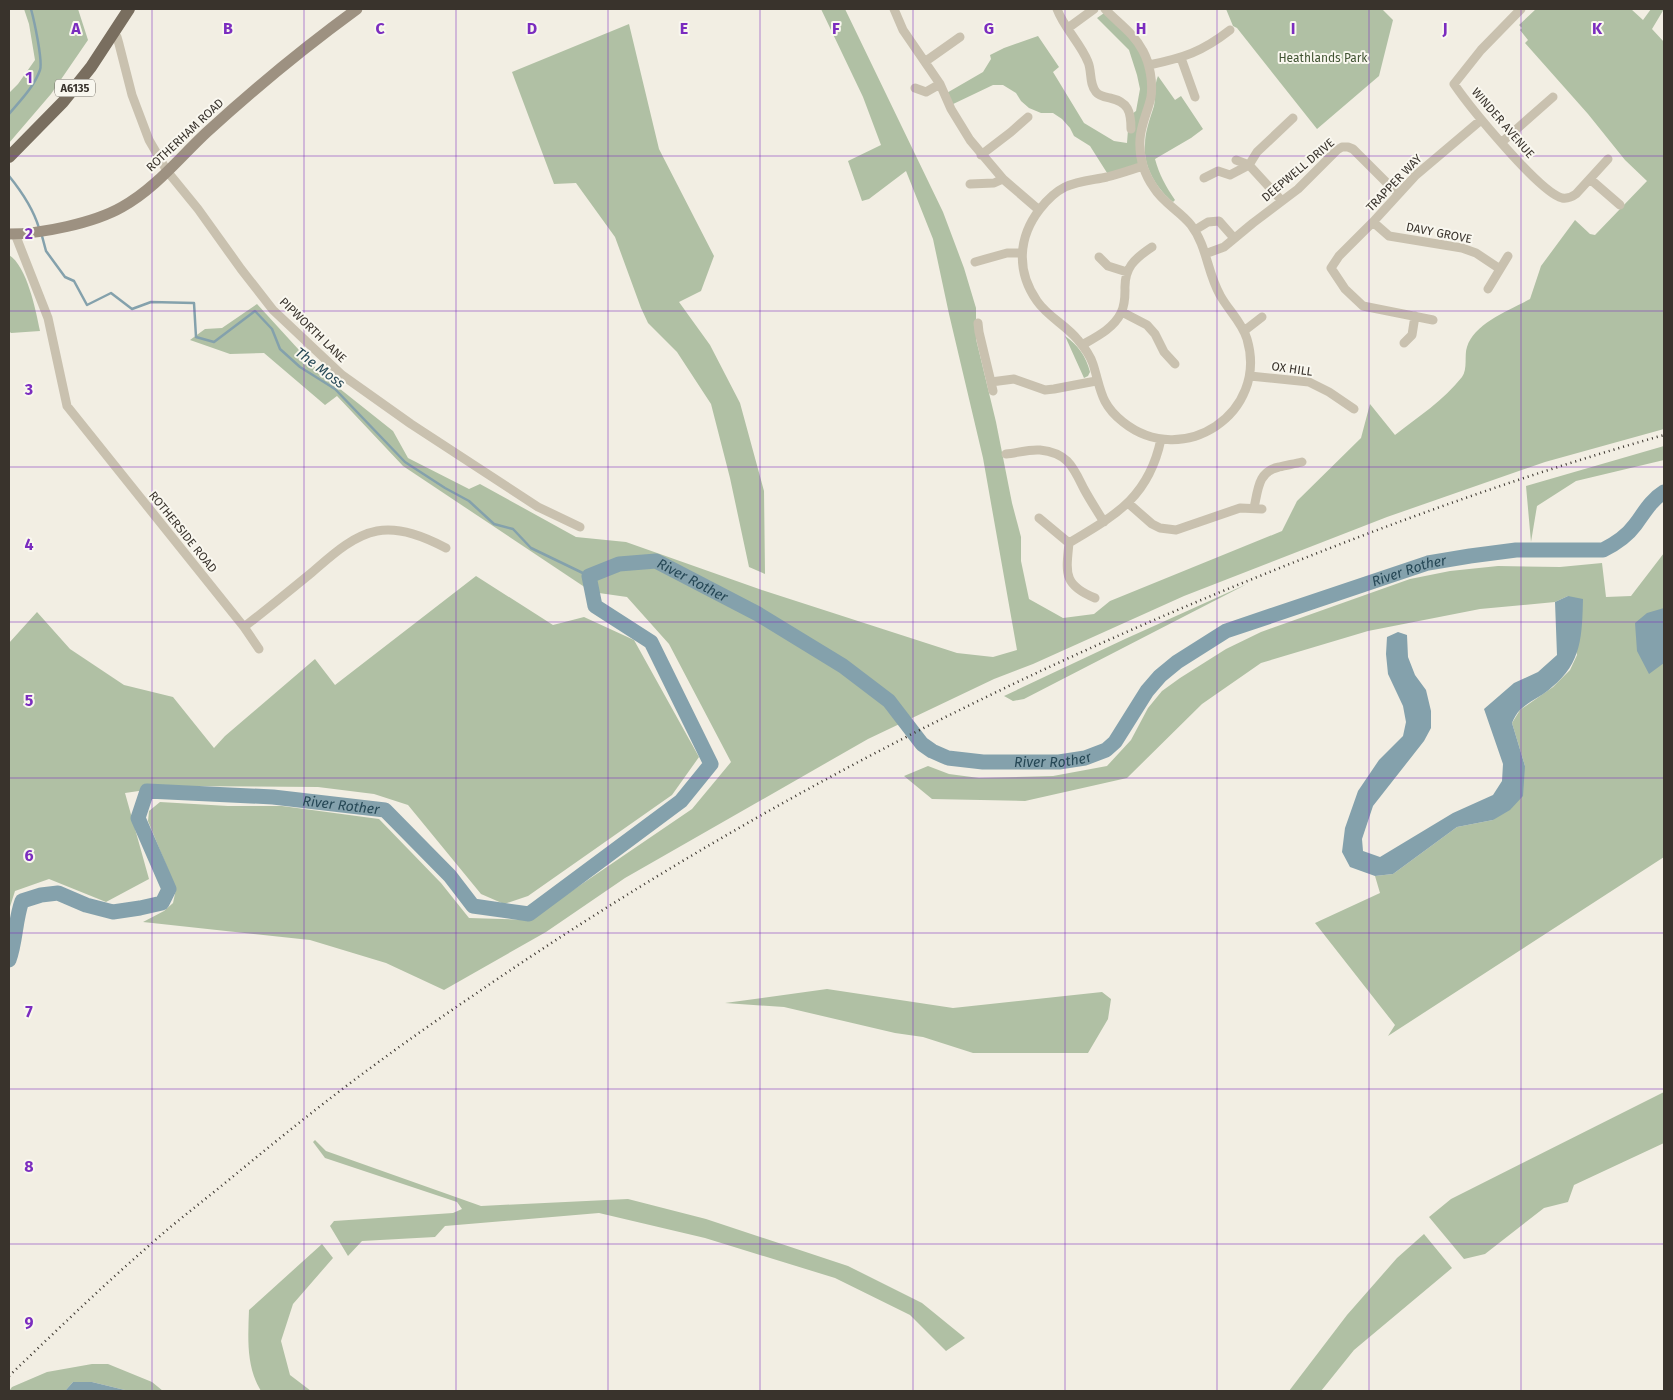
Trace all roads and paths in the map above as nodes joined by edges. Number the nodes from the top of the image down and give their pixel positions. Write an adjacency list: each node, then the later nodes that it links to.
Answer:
1 (129, 9): 10 (main road, A6135)
2 (357, 9): 30 (main road, ROTHERHAM ROAD)
3 (894, 9): 13 (street)
4 (1057, 9): 8 (street)
5 (1094, 9): 8 (street)
6 (1105, 9): 14 (street)
7 (1522, 9): 21 (street, WINDER AVENUE)
8 (1068, 28): 22 (street)
9 (1230, 30): 12 (street)
10 (114, 34): 25 (main road, A6135); 30 (street, PIPWORTH LANE)
11 (960, 37): 13 (street)
12 (1181, 58): 14 (street); 17 (street)
13 (926, 61): 15 (street)
14 (1149, 65): 29 (street)
15 (940, 84): 16 (street); 24 (street)
16 (915, 88)
17 (1195, 97)
18 (1553, 97): 23 (street)
19 (1028, 117): 24 (street)
20 (1293, 118): 28 (street)
21 (1481, 120): 23 (street, WINDER AVENUE); 35 (street, TRAPPER WAY)
22 (1131, 129)
23 (1502, 142): 33 (street, WINDER AVENUE)
24 (981, 155): 32 (street)
25 (9, 157)
26 (1608, 159): 33 (street, WINDER AVENUE)
27 (1236, 160): 28 (street)
28 (1249, 165): 31 (street); 36 (street)
29 (1143, 166): 38 (street); 40 (street)
30 (167, 171): 41 (main road, ROTHERHAM ROAD); 70 (street, PIPWORTH LANE)
31 (1204, 178)
32 (1003, 179): 34 (street); 38 (street)
33 (1590, 179): 37 (street)
34 (970, 184)
35 (1398, 194): 36 (street, DEEPWELL DRIVE); 39 (street, TRAPPER WAY)
36 (1282, 201): 42 (street, DEEPWELL DRIVE)
37 (1620, 205)
38 (1039, 210): 44 (street)
39 (1373, 222): 49 (street, DAVY GROVE); 53 (street, TRAPPER WAY)
40 (1195, 230): 42 (street); 45 (street)
41 (12, 234): 74 (street, ROTHERSIDE ROAD)
42 (1234, 238): 45 (street, DEEPWELL DRIVE)
43 (1152, 247): 50 (street)
44 (1021, 252): 48 (street); 59 (street)
45 (1205, 254): 57 (street)
46 (1508, 256): 49 (street)
47 (1099, 257): 50 (street)
48 (975, 262)
49 (1500, 269): 51 (street)
50 (1127, 272): 52 (street)
51 (1488, 289)
52 (1122, 312): 59 (street); 60 (street)
53 (1415, 316): 55 (street); 58 (street)
54 (1262, 317): 57 (street)
55 (1433, 320)
56 (978, 323): 62 (street)
57 (1244, 331): 61 (street)
58 (1404, 342)
59 (1082, 345): 62 (street)
60 (1175, 364)
61 (1250, 376): 63 (street, OX HILL); 64 (street)
62 (1096, 381): 64 (street)
63 (1354, 409)
64 (1161, 439): 67 (street)
65 (1006, 454): 69 (street)
66 (1302, 462): 67 (street)
67 (1128, 503): 69 (street)
68 (1039, 518): 71 (street)
69 (1104, 522): 71 (street)
70 (580, 527)
71 (1069, 544): 73 (street)
72 (446, 548): 74 (street)
73 (1095, 598)
74 (244, 628): 75 (street, ROTHERSIDE ROAD)
75 (259, 649)

